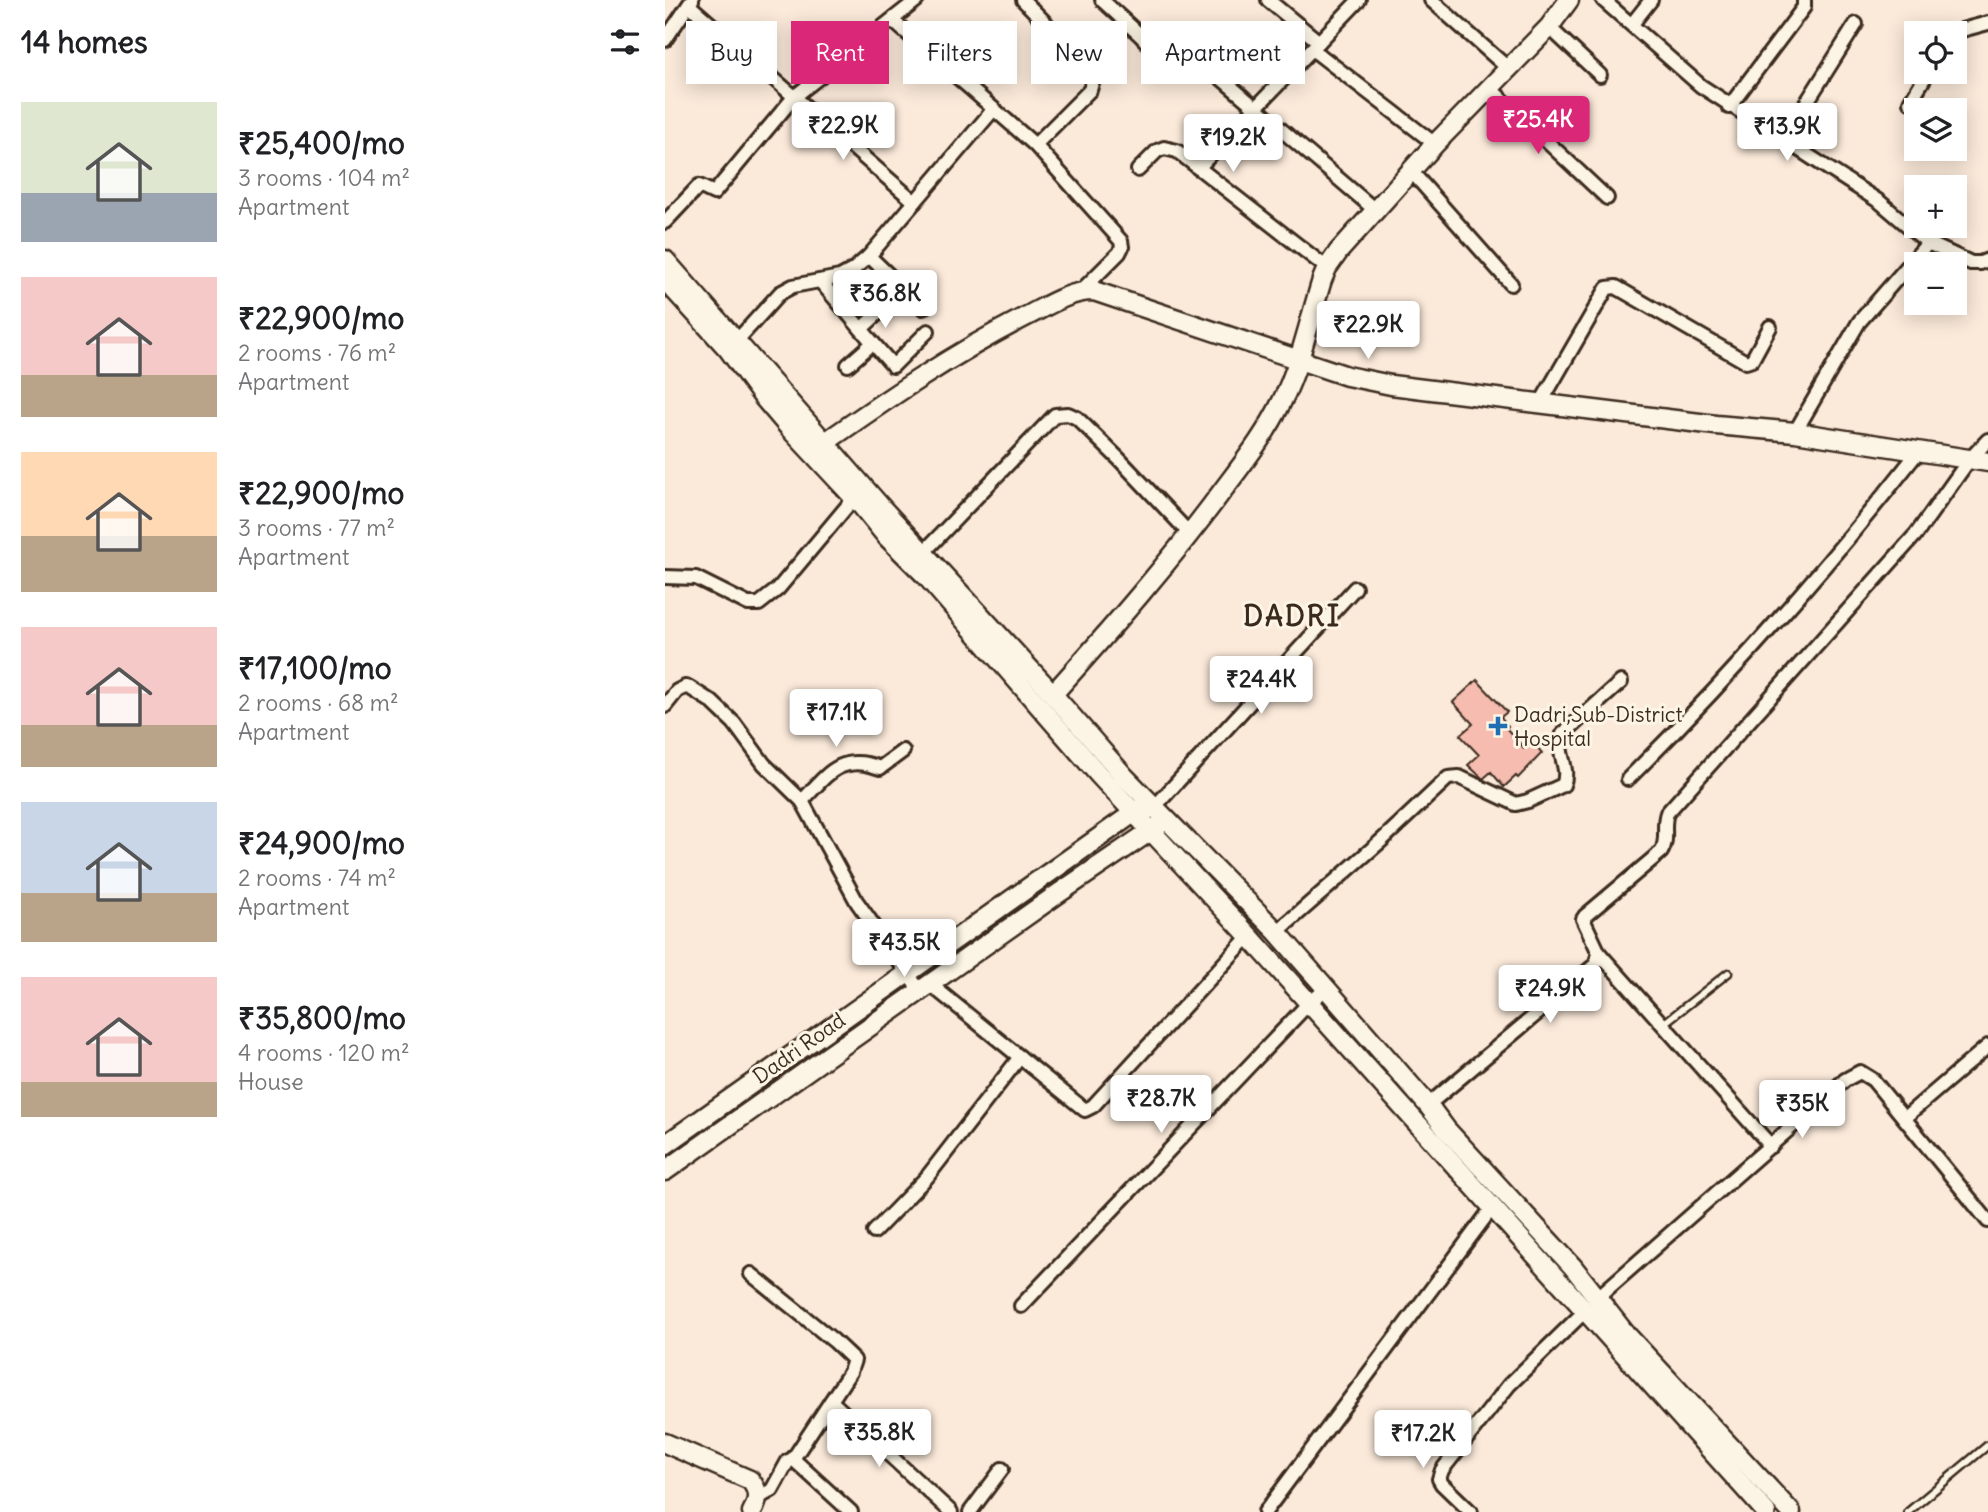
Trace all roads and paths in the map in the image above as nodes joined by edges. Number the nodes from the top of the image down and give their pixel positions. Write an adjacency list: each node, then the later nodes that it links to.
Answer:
1 (917, 0): 12 (street)
2 (1023, 0): 29 (street)
3 (1102, 0): 24 (street)
4 (1268, 0): 19 (street)
5 (1359, 0): 19 (street)
6 (1431, 0): 20 (street)
7 (1569, 0): 16 (street)
8 (1603, 0): 15 (street)
9 (1651, 0): 15 (street)
10 (1804, 0): 25 (street)
11 (691, 2): 18 (street); 23 (street)
12 (892, 20): 23 (street); 26 (street)
13 (1856, 23): 27 (street)
14 (1988, 23): 17 (street)
15 (1632, 24): 25 (street)
16 (1549, 27): 20 (street); 21 (street)
17 (1967, 29)
18 (665, 40)
19 (1315, 46): 24 (street); 28 (street)
20 (1510, 70): 22 (street)
21 (1600, 75)
22 (1491, 89): 28 (street); 33 (street)
23 (793, 97): 34 (street); 36 (street)
24 (1256, 107): 30 (street); 35 (street)
25 (1729, 107): 27 (street)
26 (993, 110): 29 (street); 34 (street)
27 (1783, 140): 37 (street)
28 (1435, 144): 32 (street)
29 (1035, 145): 45 (street)
30 (1198, 168): 31 (street); 41 (street)
31 (1138, 170)
32 (1411, 171): 35 (street); 44 (street)
33 (1607, 198)
34 (915, 202): 38 (street)
35 (1375, 210): 41 (street)
36 (665, 222)
37 (1927, 243): 40 (street); 56 (street)
38 (869, 256): 43 (street); 47 (street)
39 (665, 260): 52 (street)
40 (1988, 260)
41 (1327, 268): 53 (street)
42 (665, 280): 52 (street)
43 (820, 281): 49 (street); 52 (street)
44 (1511, 284)
45 (1081, 291): 53 (street); 58 (street)
46 (887, 306): 49 (street)
47 (923, 307)
48 (1770, 327): 55 (street)
49 (861, 329): 51 (street)
50 (928, 331): 51 (street)
51 (873, 343): 54 (street)
52 (733, 345): 58 (street)
53 (1299, 360): 55 (street); 63 (street)
54 (848, 365)
55 (1540, 404): 56 (street)
56 (1795, 432): 59 (street)
57 (1988, 440): 60 (street)
58 (818, 447): 62 (street); 64 (street)
59 (1918, 452): 60 (street); 71 (street)
60 (1969, 460): 61 (street); 76 (street)
61 (1988, 462)
62 (854, 498): 65 (street); 73 (street)
63 (1189, 534): 64 (street); 68 (street)
64 (923, 553): 68 (street)
65 (665, 577)
66 (1355, 588): 73 (street)
67 (1621, 682): 74 (street)
68 (1053, 694): 73 (street)
69 (665, 706): 72 (street)
70 (903, 751): 72 (street)
71 (1628, 779)
72 (802, 801): 78 (street)
73 (1150, 816): 74 (street); 75 (street); 78 (street, Dadri Road); 79 (street, Dadri Road)
74 (1277, 932): 80 (street)
75 (1249, 936): 81 (street); 84 (street)
76 (1599, 953): 82 (street); 85 (street)
77 (1728, 973): 82 (lane)
78 (906, 974): 79 (street); 87 (street, Dadri Road)
79 (925, 988): 84 (street); 88 (street, Dadri Road)
80 (1326, 989): 81 (street); 85 (street)
81 (1308, 1004): 92 (street); 97 (street)
82 (1662, 1025): 90 (street)
83 (1988, 1046): 86 (street)
84 (1020, 1057): 94 (street)
85 (1428, 1105): 96 (street)
86 (1904, 1118): 90 (street); 93 (street)
87 (695, 1122): 88 (street); 89 (street, Dadri Road)
88 (708, 1141): 91 (street, Dadri Road)
89 (665, 1144)
90 (1770, 1146): 96 (street)
91 (665, 1171)
92 (1492, 1208): 96 (street); 107 (street)
93 (1988, 1221)
94 (874, 1232)
95 (751, 1274): 98 (street)
96 (1591, 1304): 108 (street); 109 (street); 110 (street)
97 (1021, 1306)
98 (831, 1401): 101 (street); 105 (street)
99 (665, 1443): 103 (street)
100 (1988, 1445): 111 (lane)
101 (793, 1459): 103 (street); 104 (street)
102 (1002, 1469): 106 (street)
103 (755, 1505)
104 (851, 1512)
105 (951, 1512)
106 (970, 1512)
107 (1265, 1512)
108 (1471, 1512)
109 (1766, 1512)
110 (1791, 1512)
111 (1908, 1512)

